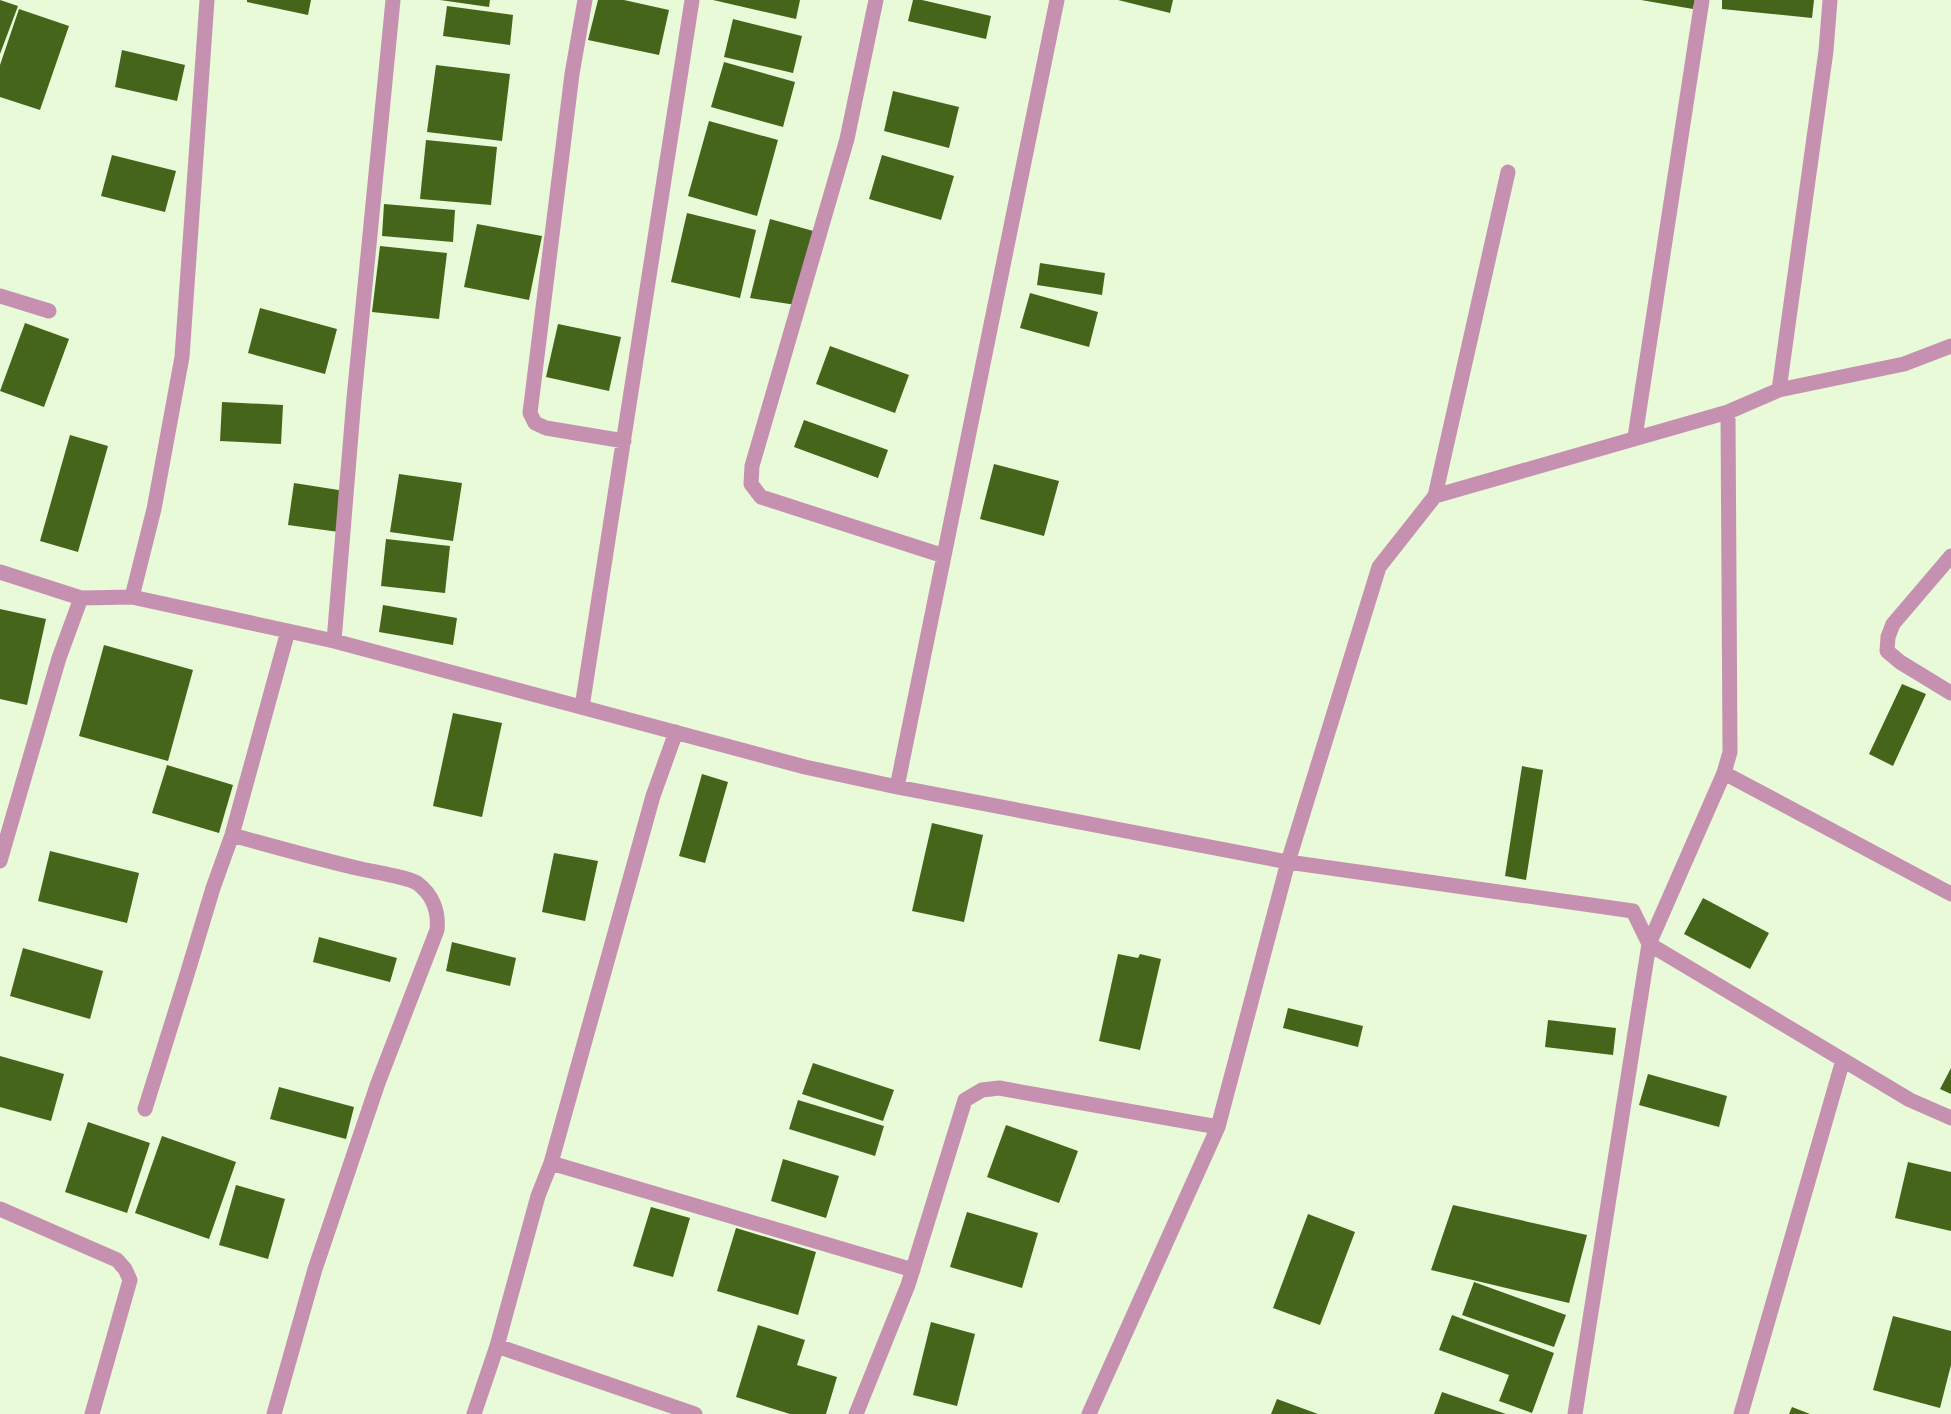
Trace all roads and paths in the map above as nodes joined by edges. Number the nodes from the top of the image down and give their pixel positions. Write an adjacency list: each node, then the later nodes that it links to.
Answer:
1 (208, 0): 22 (street)
2 (393, 0): 24 (street)
3 (585, 0): 16 (street)
4 (692, 0): 16 (street)
5 (876, 0): 18 (street)
6 (1057, 0): 18 (street)
7 (1702, 0): 15 (street)
8 (1830, 0): 13 (street)
9 (1508, 172): 17 (street)
10 (0, 296): 11 (street)
11 (49, 312)
12 (1951, 346): 13 (street)
13 (1779, 390): 14 (street)
14 (1728, 412): 15 (street); 28 (street)
15 (1635, 437): 17 (street)
16 (624, 441): 26 (street)
17 (1434, 496): 32 (street)
18 (944, 556): 29 (street)
19 (1951, 556): 25 (street)
20 (0, 572): 21 (street)
21 (82, 598): 22 (street); 31 (street)
22 (132, 598): 23 (street)
23 (288, 631): 24 (street); 30 (street)
24 (334, 641): 26 (street)
25 (1951, 693)
26 (582, 707): 27 (street)
27 (676, 732): 29 (street); 39 (street)
28 (1724, 773): 33 (street); 34 (street)
29 (897, 787): 32 (street)
30 (232, 835): 36 (street); 44 (street)
31 (0, 861)
32 (1288, 862): 34 (street); 38 (street)
33 (1951, 894)
34 (1649, 944): 35 (street); 49 (street)
35 (1843, 1060): 37 (street); 50 (street)
36 (144, 1109)
37 (1951, 1118)
38 (1218, 1127): 41 (street); 48 (street)
39 (551, 1163): 41 (street); 42 (street)
40 (0, 1209): 43 (street)
41 (913, 1270): 47 (street)
42 (497, 1346): 45 (street); 46 (street)
43 (92, 1414)
44 (274, 1414)
45 (474, 1414)
46 (695, 1414)
47 (856, 1414)
48 (1089, 1414)
49 (1575, 1414)
50 (1741, 1414)

